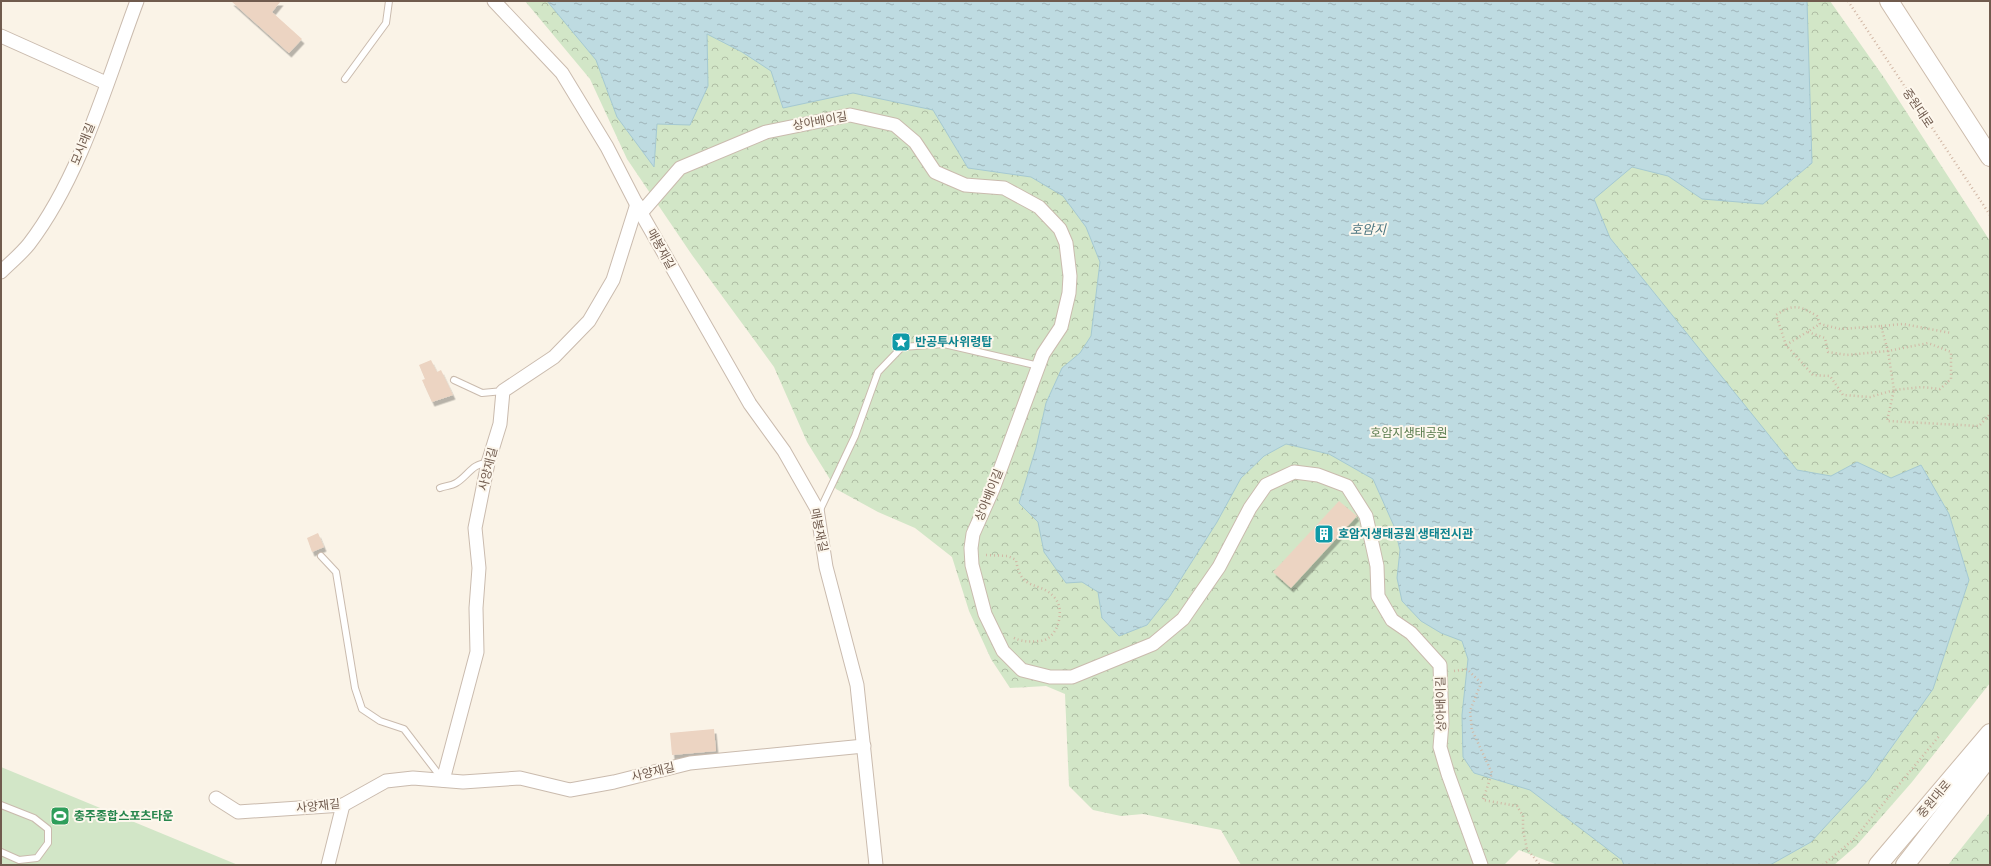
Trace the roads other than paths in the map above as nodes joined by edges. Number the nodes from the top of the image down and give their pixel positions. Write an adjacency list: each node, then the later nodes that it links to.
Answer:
1 (137, 1): 7 (street, 모시래길)
2 (388, 1): 6 (lane)
3 (494, 1): 9 (street)
4 (1889, 1): 8 (main road)
5 (1, 36): 7 (street)
6 (345, 79)
7 (106, 83): 10 (street, 모시래길)
8 (1990, 157)
9 (639, 209): 11 (street, 상아배이길); 13 (street); 16 (street, 매봉재길)
10 (1, 272)
11 (1039, 366): 16 (lane); 28 (street, 상아배이길)
12 (454, 380): 13 (lane)
13 (503, 391): 14 (street, 사양재길)
14 (488, 463): 15 (lane); 21 (street, 사양재길)
15 (440, 488)
16 (818, 515): 19 (street, 매봉재길)
17 (321, 556): 21 (lane)
18 (1990, 733): 29 (main road, 중원대로)
19 (864, 746): 21 (street, 사양재길); 27 (street, 매봉재길)
20 (1990, 756): 30 (main road, 중원대로)
21 (443, 780): 24 (street, 사양재길)
22 (216, 798): 24 (street, 사양재길)
23 (1, 805): 25 (lane)
24 (343, 805): 26 (street)
25 (1, 852)
26 (328, 865)
27 (876, 865)
28 (1481, 865)
29 (1878, 865)
30 (1905, 865)

